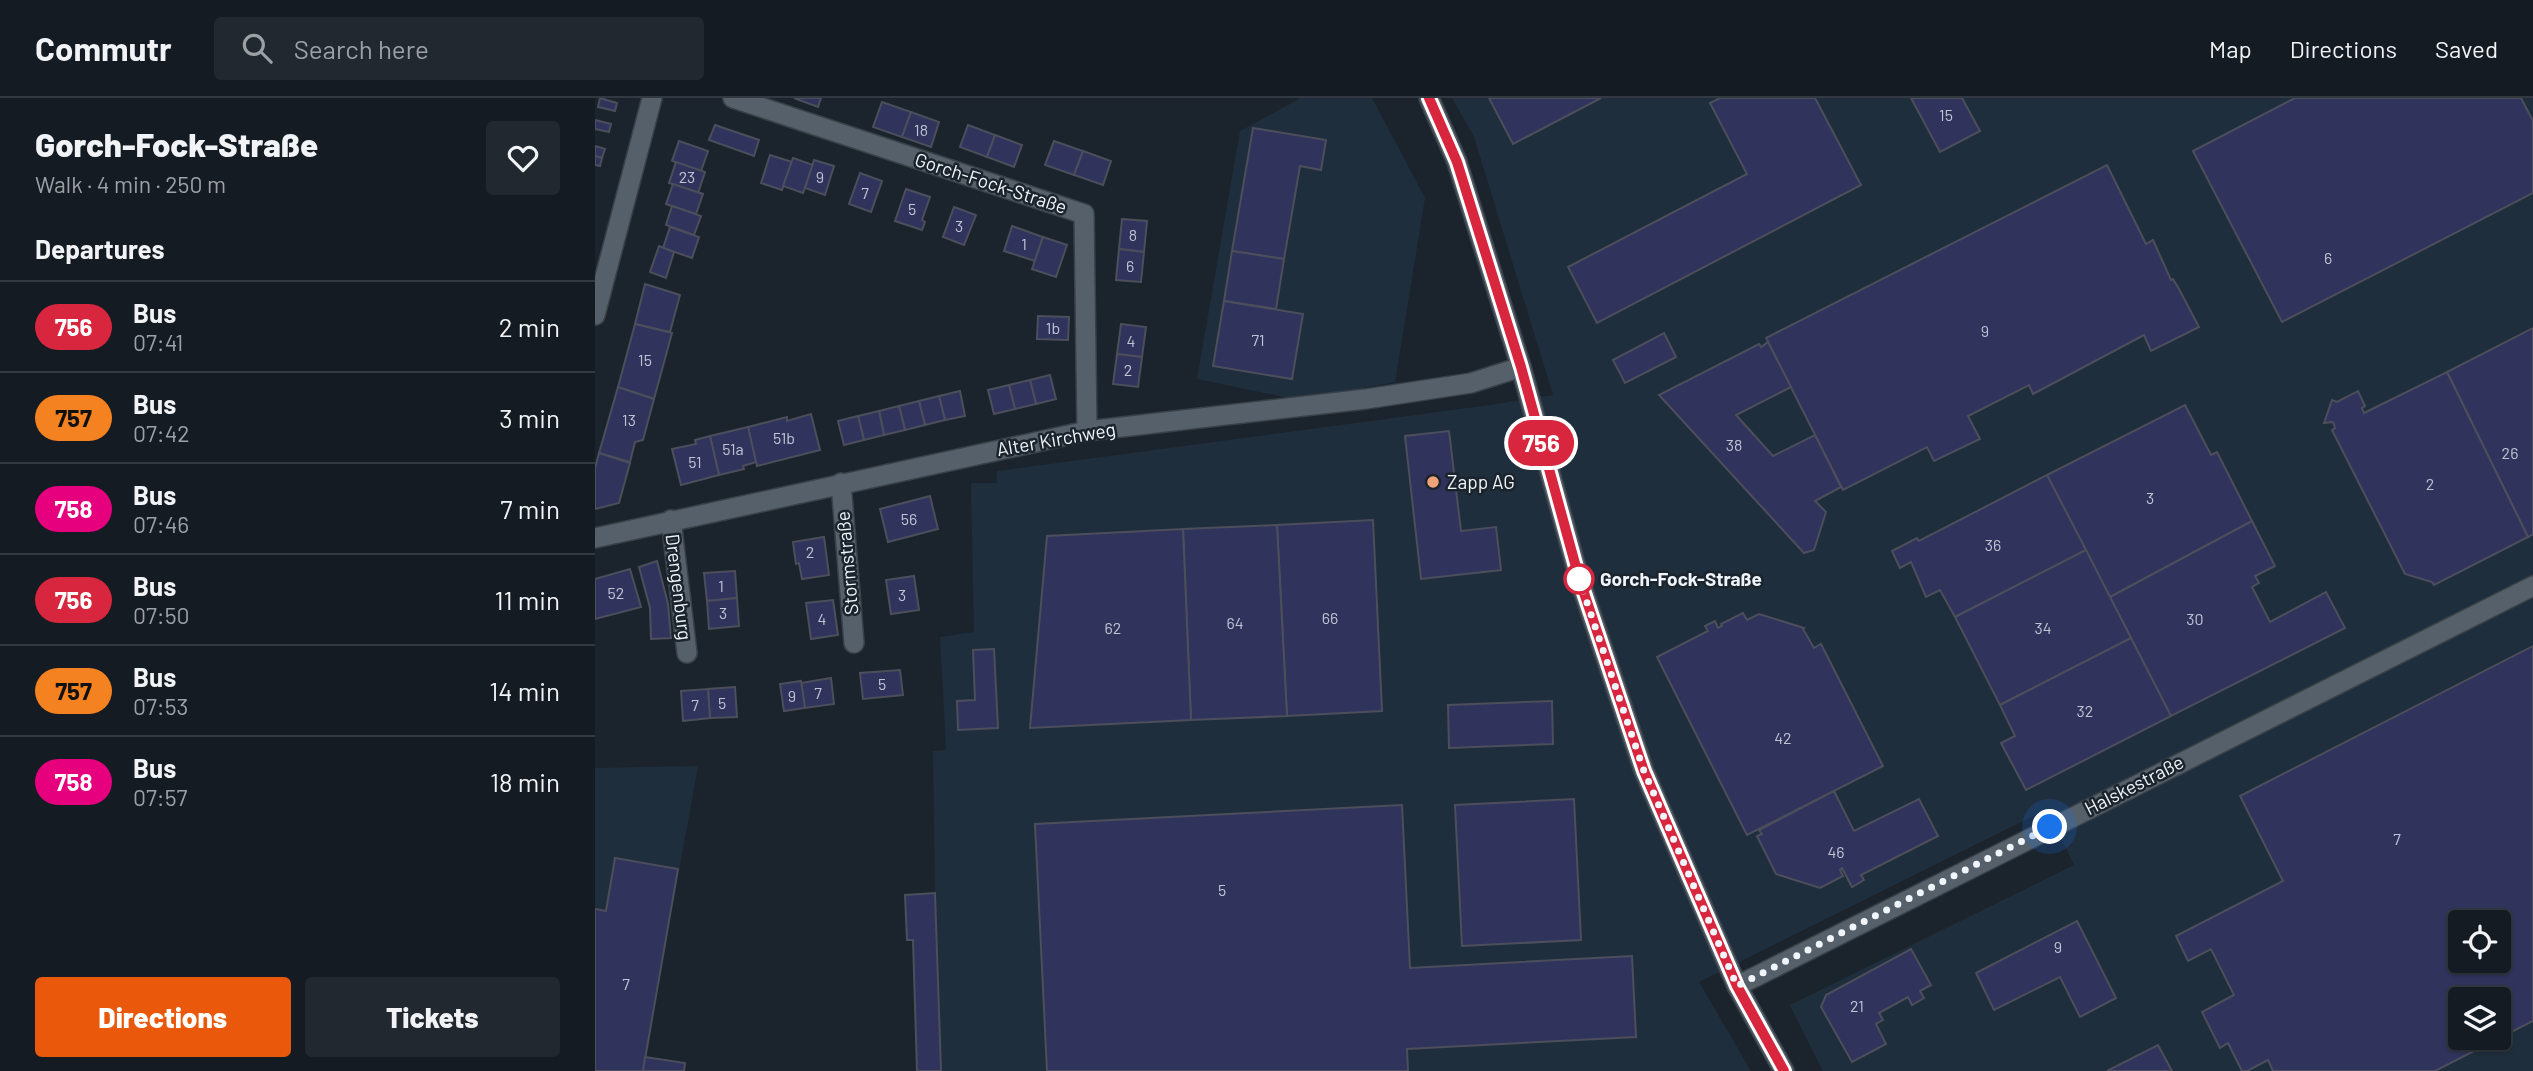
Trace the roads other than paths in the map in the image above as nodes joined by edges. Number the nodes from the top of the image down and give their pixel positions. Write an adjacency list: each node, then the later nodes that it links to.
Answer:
1 (652, 98): 4 (street)
2 (733, 98): 6 (street, Gorch-Fock-Straße)
3 (1429, 98): 5 (street)
4 (595, 315)
5 (1521, 367): 6 (street, Alter Kirchweg); 13 (street)
6 (1087, 431): 7 (street, Alter Kirchweg)
7 (841, 483): 8 (street, Alter Kirchweg); 11 (street, Stormstraße)
8 (671, 520): 9 (street, Alter Kirchweg); 12 (street, Drengenburg)
9 (595, 538)
10 (2533, 586): 13 (street, Halskestraße)
11 (854, 643)
12 (687, 653)
13 (1737, 986): 14 (street)
14 (1784, 1071)

